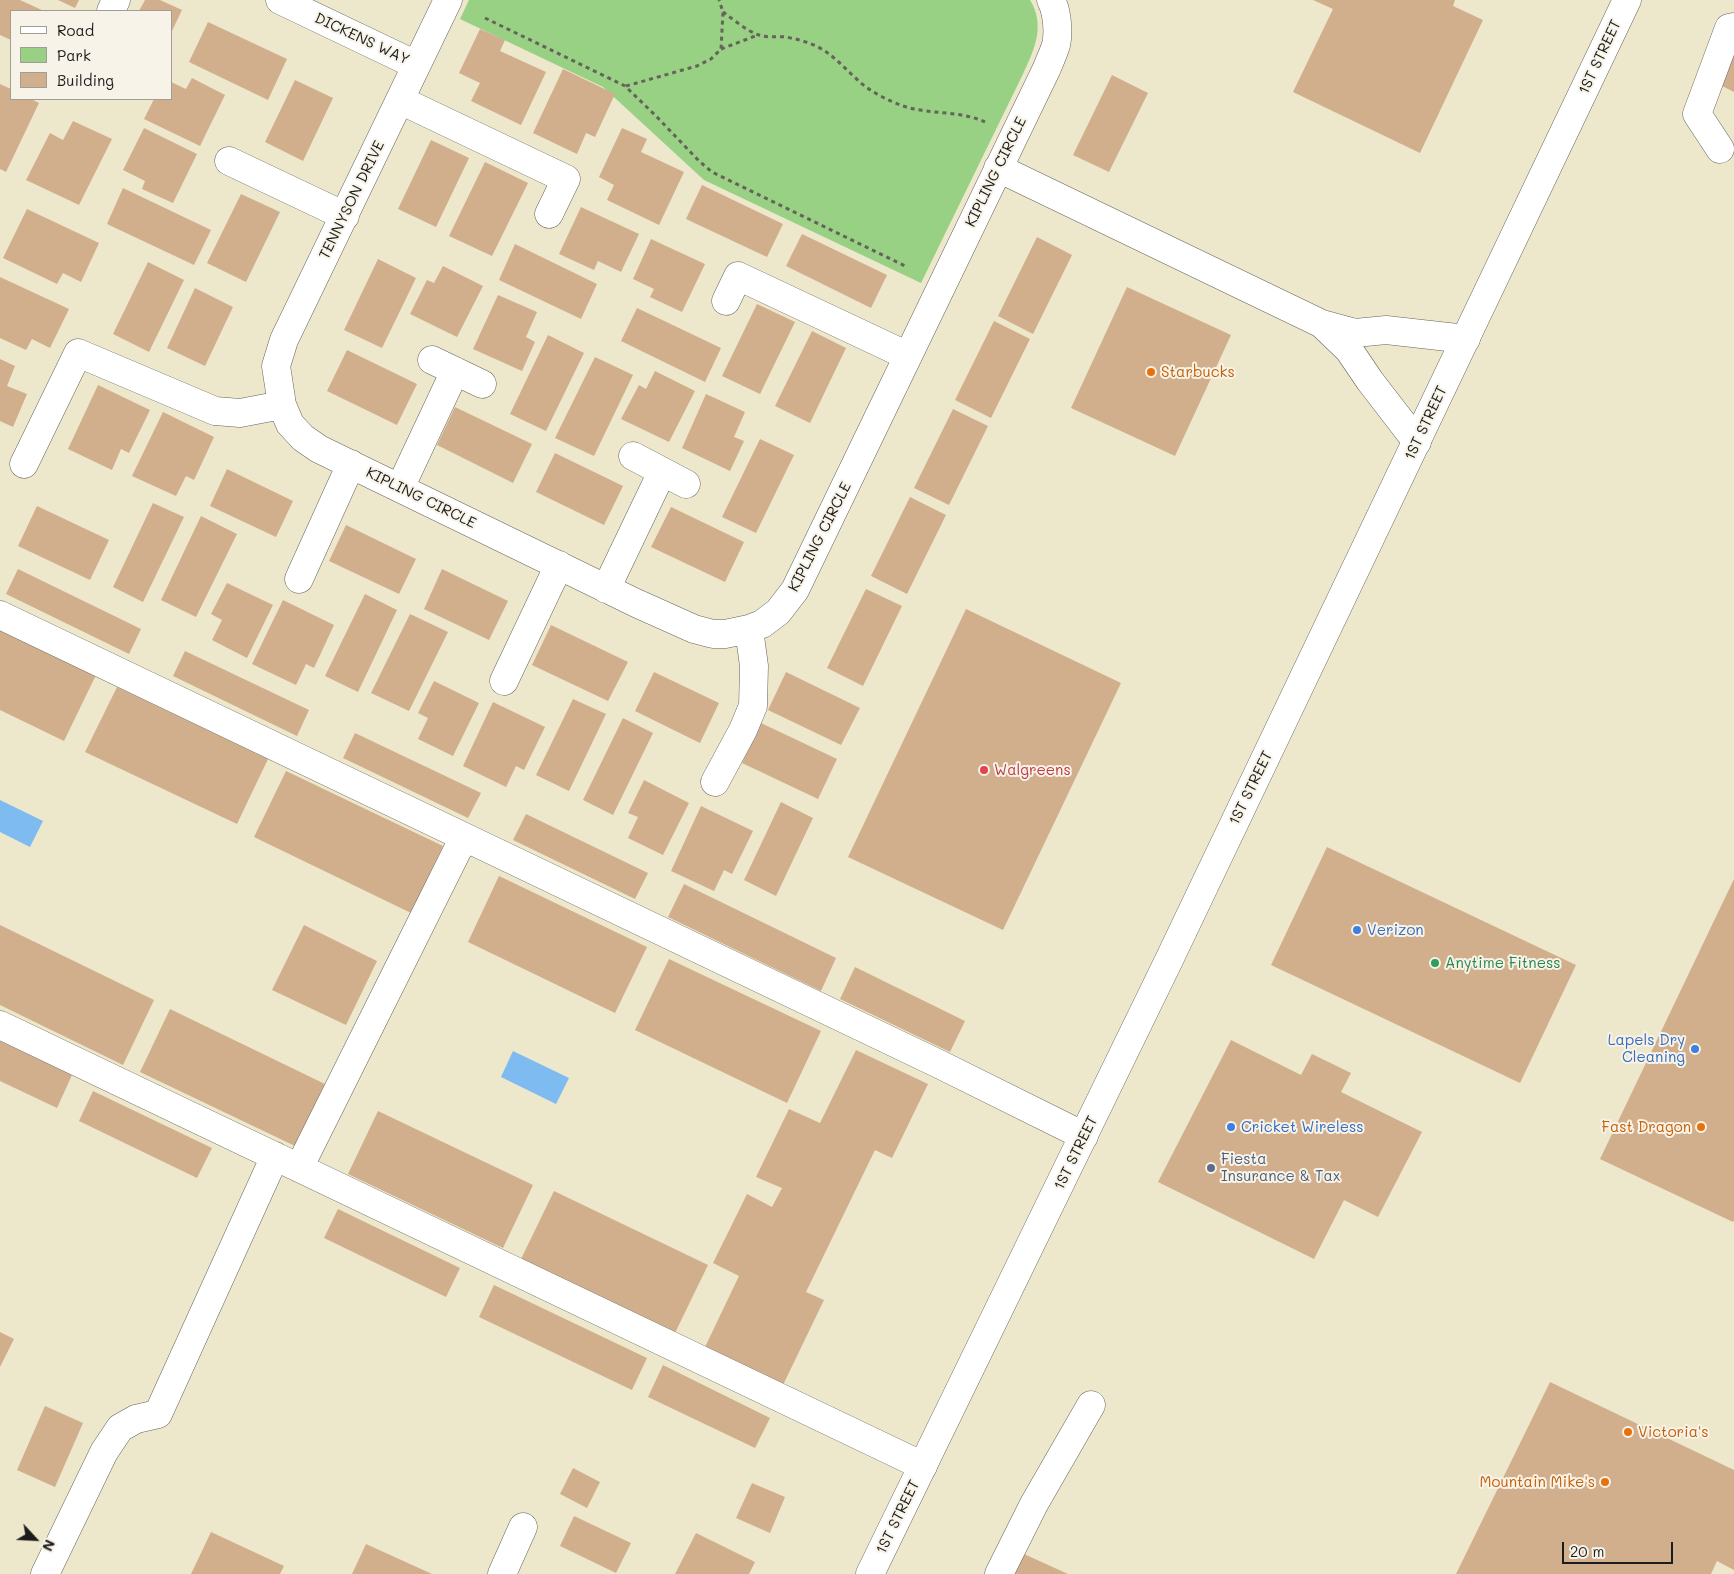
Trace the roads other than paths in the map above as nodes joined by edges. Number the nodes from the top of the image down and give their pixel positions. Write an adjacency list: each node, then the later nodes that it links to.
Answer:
1 (280, 0): 6 (street, DICKENS WAY)
2 (448, 0): 6 (street, TENNYSON DRIVE)
3 (1051, 0): 10 (street, KIPLING CIRCLE)
4 (1627, 0): 15 (street, 1ST STREET)
5 (1734, 26): 8 (street)
6 (416, 65): 7 (street, TENNYSON DRIVE)
7 (400, 100): 11 (street); 12 (street, TENNYSON DRIVE)
8 (1720, 149)
9 (229, 162): 12 (street)
10 (998, 168): 14 (street); 16 (street, KIPLING CIRCLE)
11 (549, 214)
12 (344, 216): 18 (street, TENNYSON DRIVE)
13 (726, 301): 16 (street)
14 (1322, 324): 15 (street); 19 (street)
15 (1466, 339): 19 (street, 1ST STREET)
16 (908, 356): 30 (street, KIPLING CIRCLE)
17 (482, 384): 25 (street)
18 (282, 405): 21 (street); 22 (street, KIPLING CIRCLE)
19 (1417, 442): 35 (street, 1ST STREET)
20 (633, 456): 23 (street)
21 (24, 464)
22 (351, 464): 25 (street, KIPLING CIRCLE); 27 (street)
23 (662, 472): 24 (street); 28 (street)
24 (686, 484)
25 (400, 488): 26 (street, KIPLING CIRCLE)
26 (559, 565): 28 (street, KIPLING CIRCLE); 31 (street)
27 (299, 580)
28 (606, 588): 30 (street, KIPLING CIRCLE)
29 (0, 614): 33 (street)
30 (749, 630): 32 (street)
31 (504, 681)
32 (715, 782)
33 (464, 837): 35 (street); 37 (street)
34 (0, 1025): 36 (street)
35 (1084, 1136): 39 (street, 1ST STREET)
36 (275, 1156): 37 (street); 41 (street)
37 (299, 1168): 39 (street)
38 (1091, 1405): 44 (street)
39 (923, 1466): 43 (street, 1ST STREET)
40 (523, 1527): 42 (street)
41 (45, 1574)
42 (502, 1574)
43 (870, 1574)
44 (999, 1574)

